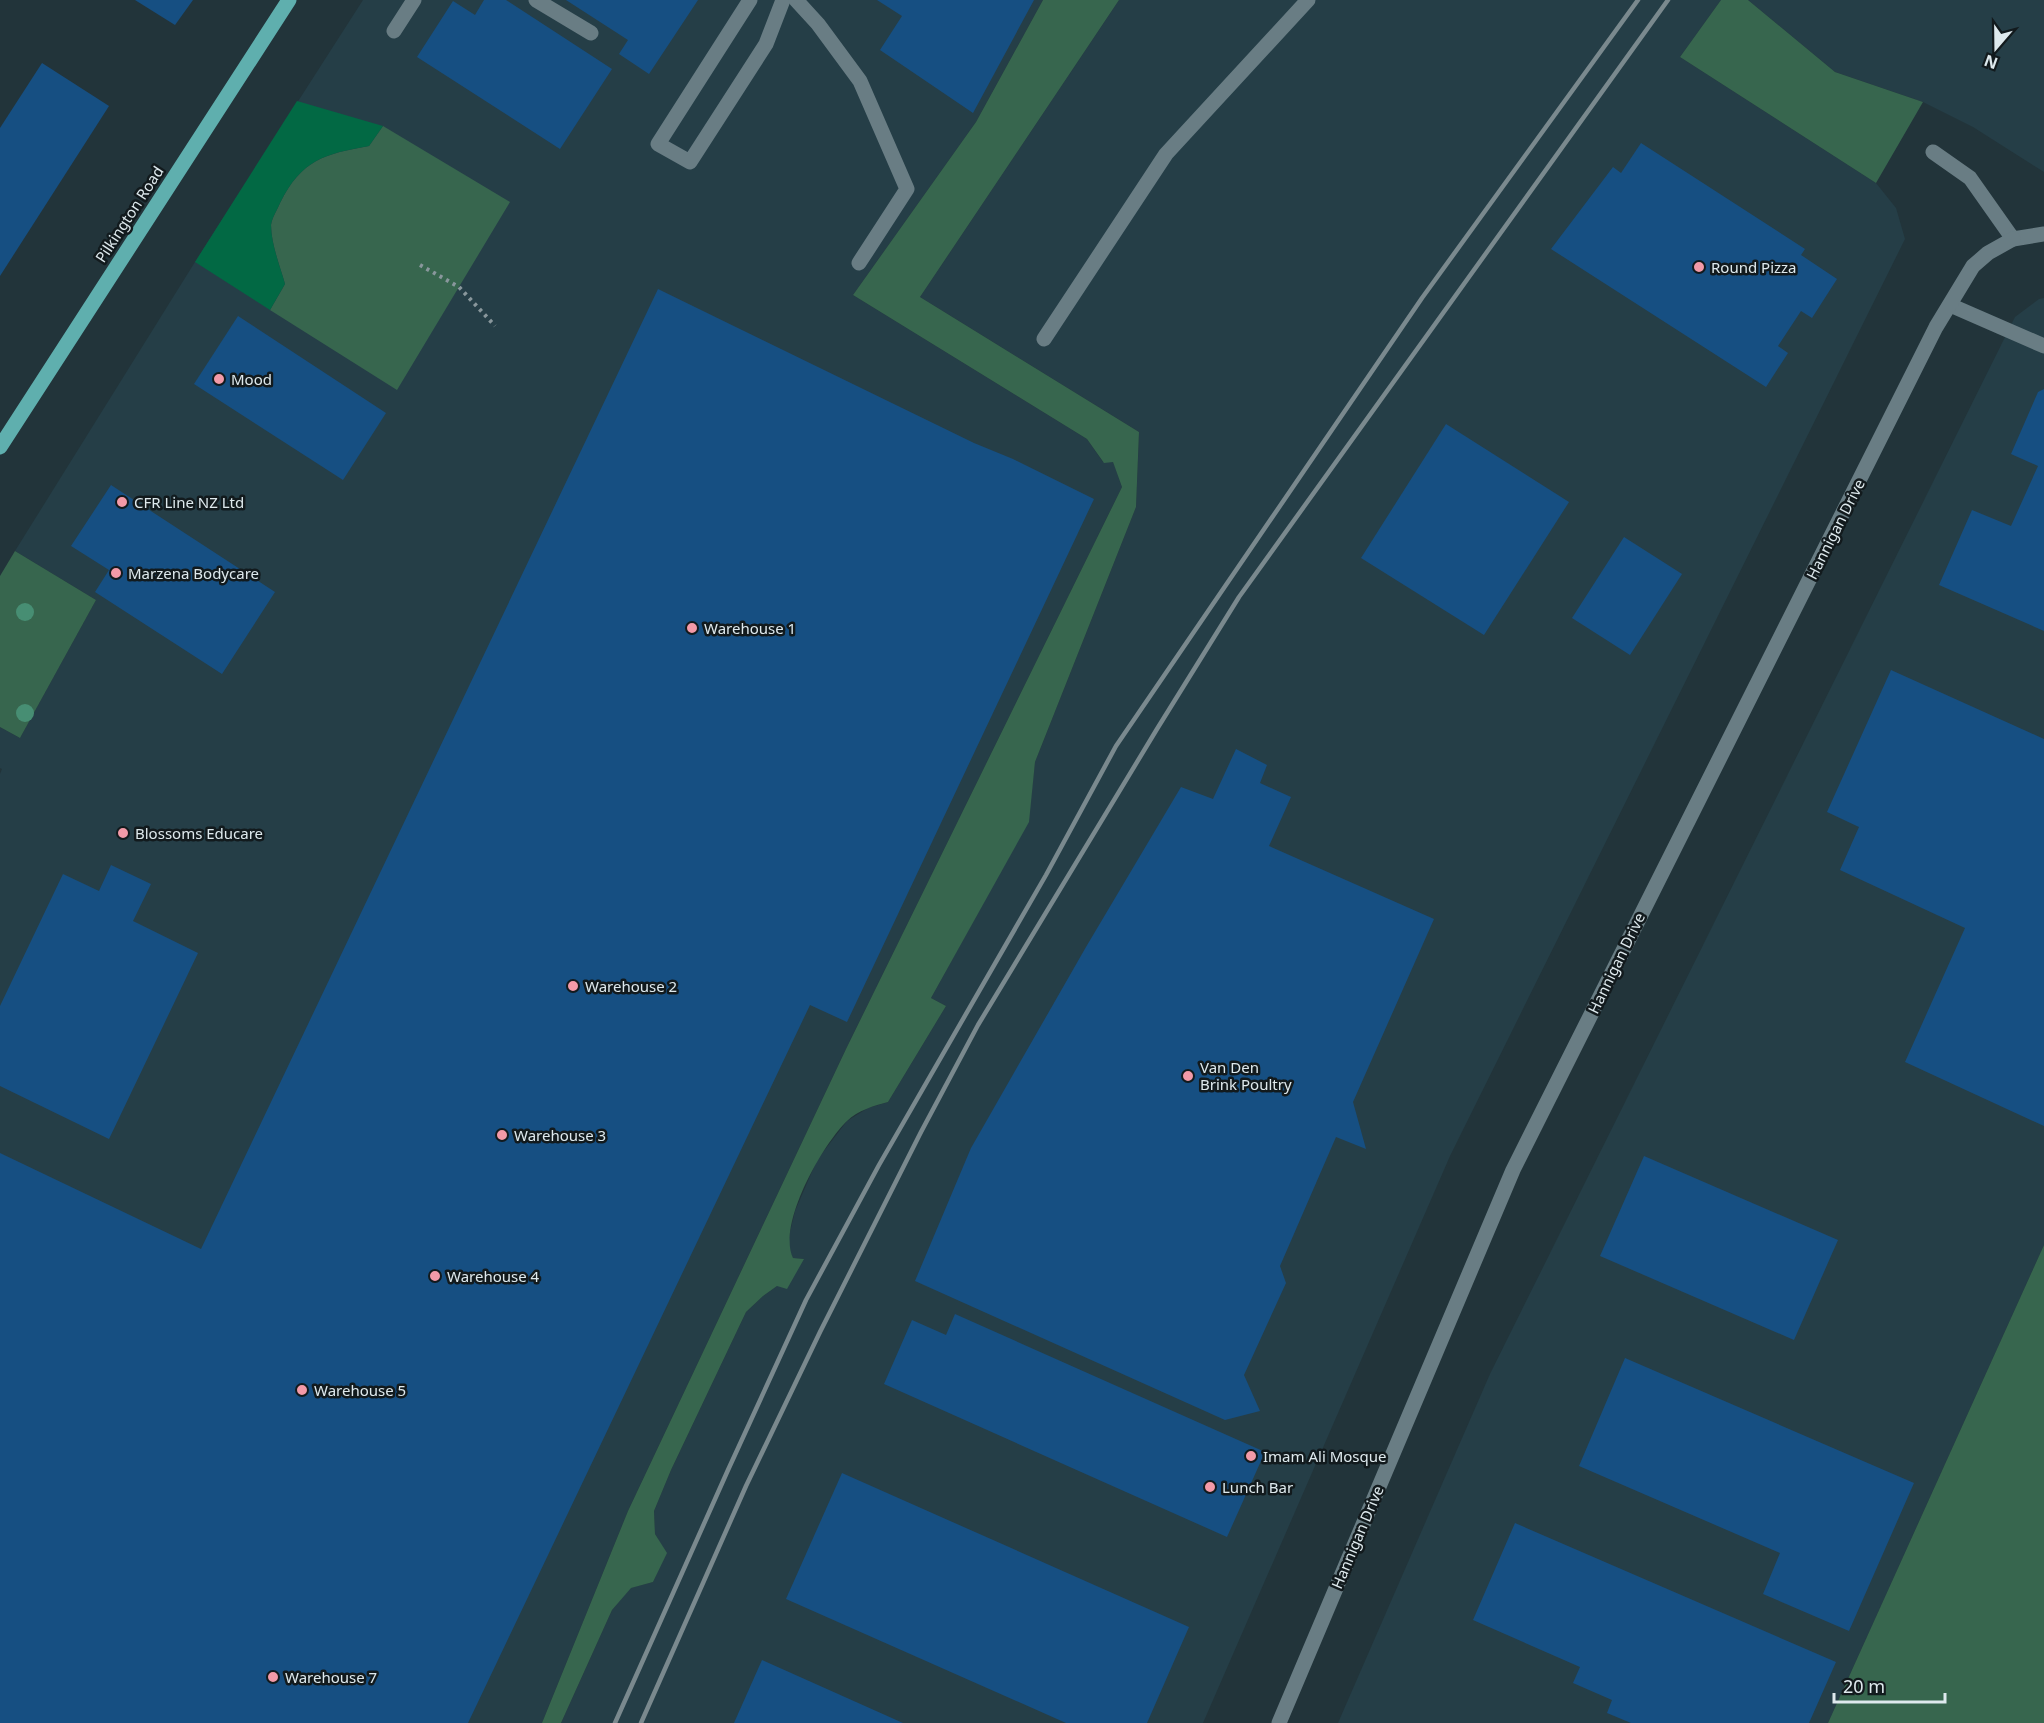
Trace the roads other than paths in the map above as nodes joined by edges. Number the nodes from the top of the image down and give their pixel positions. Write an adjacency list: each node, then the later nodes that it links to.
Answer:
1 (289, 0): 17 (main road, Pilkington Road)
2 (414, 0): 8 (street)
3 (536, 0): 9 (street)
4 (750, 0): 5 (street)
5 (783, 0)
6 (796, 0): 13 (street)
7 (1308, 0): 15 (street)
8 (394, 31)
9 (591, 33)
10 (1933, 152): 12 (street)
11 (2044, 234): 12 (street)
12 (2013, 239): 14 (street, Hannigan Drive)
13 (859, 263)
14 (1950, 304): 16 (street); 18 (street, Hannigan Drive)
15 (1044, 339)
16 (2044, 346)
17 (0, 447)
18 (1279, 1723)

